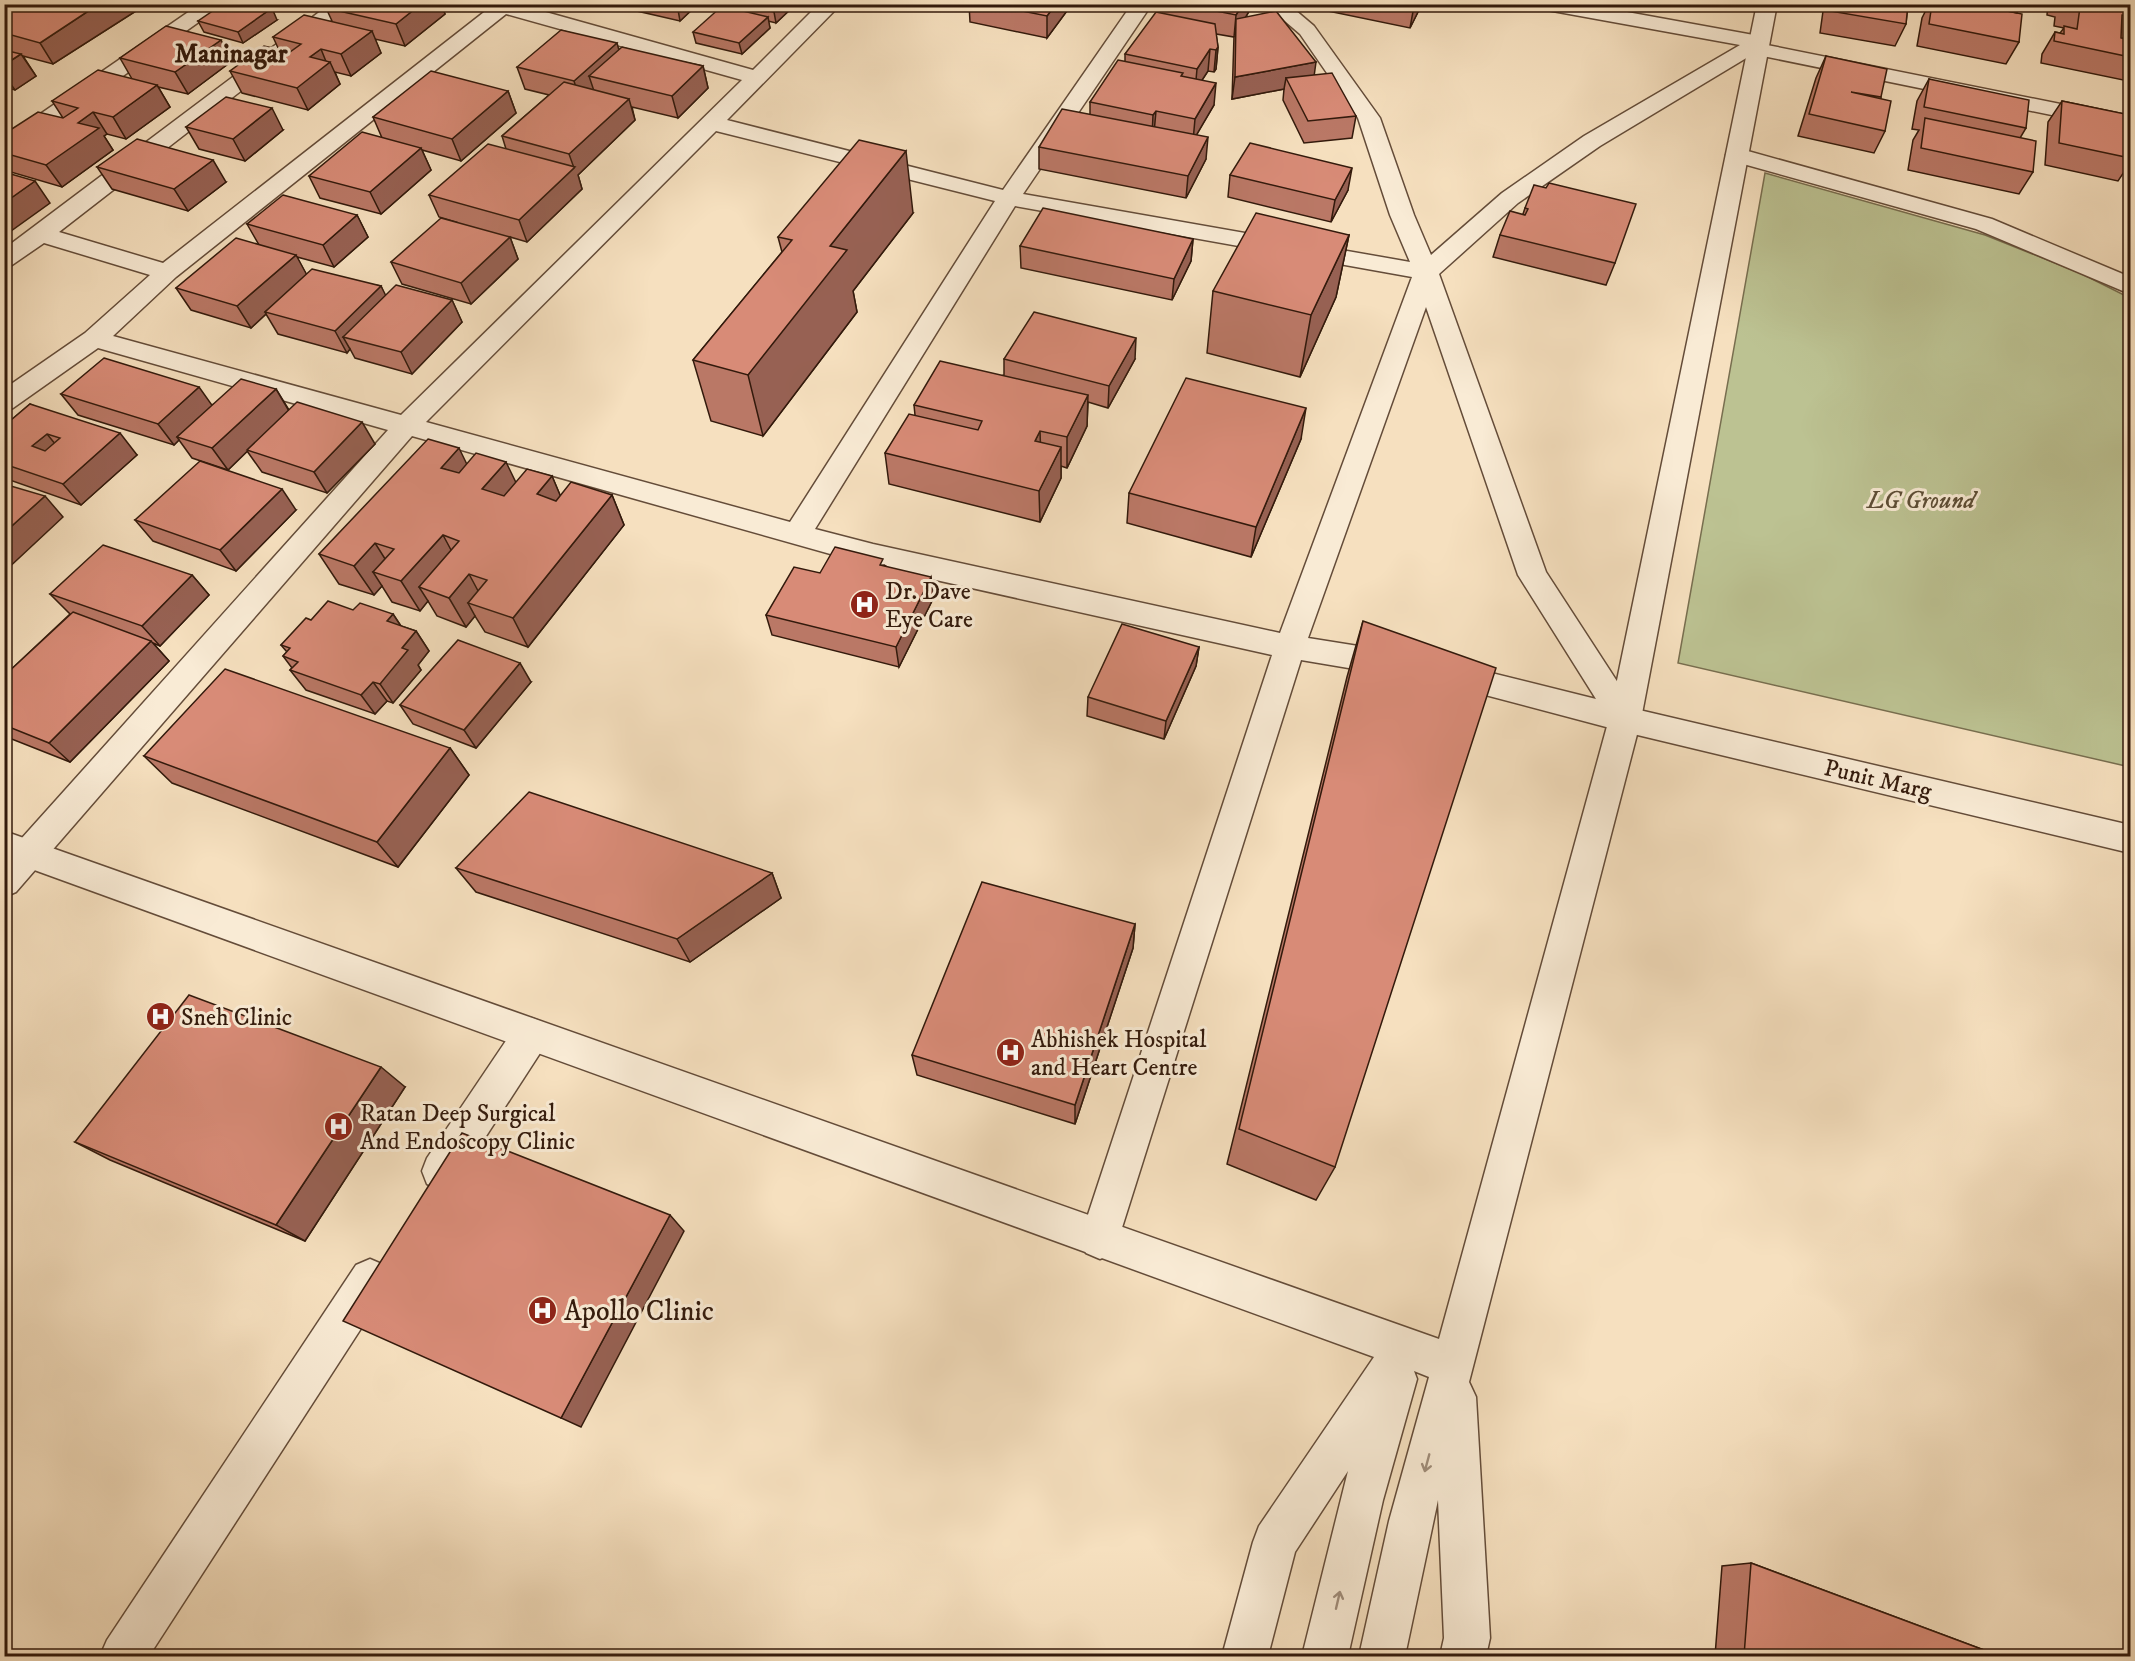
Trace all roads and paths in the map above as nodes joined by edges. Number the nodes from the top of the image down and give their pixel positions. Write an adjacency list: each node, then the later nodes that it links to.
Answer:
1 (214, 4): 13 (street)
2 (343, 4): 16 (street)
3 (831, 4): 10 (street)
4 (1142, 4): 15 (street)
5 (1275, 4): 19 (street)
6 (1547, 4): 9 (street)
7 (1767, 4): 9 (street)
8 (501, 6): 10 (street); 18 (street)
9 (1758, 45): 12 (street); 14 (street); 19 (street)
10 (758, 78): 11 (street)
11 (712, 123): 15 (street); 23 (street)
12 (2130, 124)
13 (4, 150)
14 (1737, 155): 20 (street); 26 (street)
15 (1008, 198): 19 (street); 24 (street)
16 (41, 234): 17 (street); 18 (street)
17 (4, 260)
18 (167, 272): 21 (street)
19 (1426, 272): 25 (street); 26 (street)
20 (2130, 286)
21 (94, 339): 22 (street); 23 (street, Punit Marg)
22 (4, 402)
23 (406, 426): 24 (street, Punit Marg); 28 (street)
24 (797, 534): 25 (street, Punit Marg)
25 (1290, 647): 26 (street, Punit Marg); 32 (street)
26 (1625, 719): 27 (street, Punit Marg); 35 (street)
27 (2130, 839)
28 (17, 850): 29 (street); 30 (street)
29 (4, 882)
30 (531, 1035): 31 (street); 32 (street)
31 (419, 1205)
32 (1100, 1239): 34 (street)
33 (393, 1245): 36 (street)
34 (1405, 1348): 35 (street); 37 (street); 38 (street, one-way to 34)
35 (1453, 1365): 39 (street, one-way to 39); 40 (street)
36 (123, 1656)
37 (1245, 1656)
38 (1325, 1656)
39 (1383, 1656)
40 (1463, 1656)

